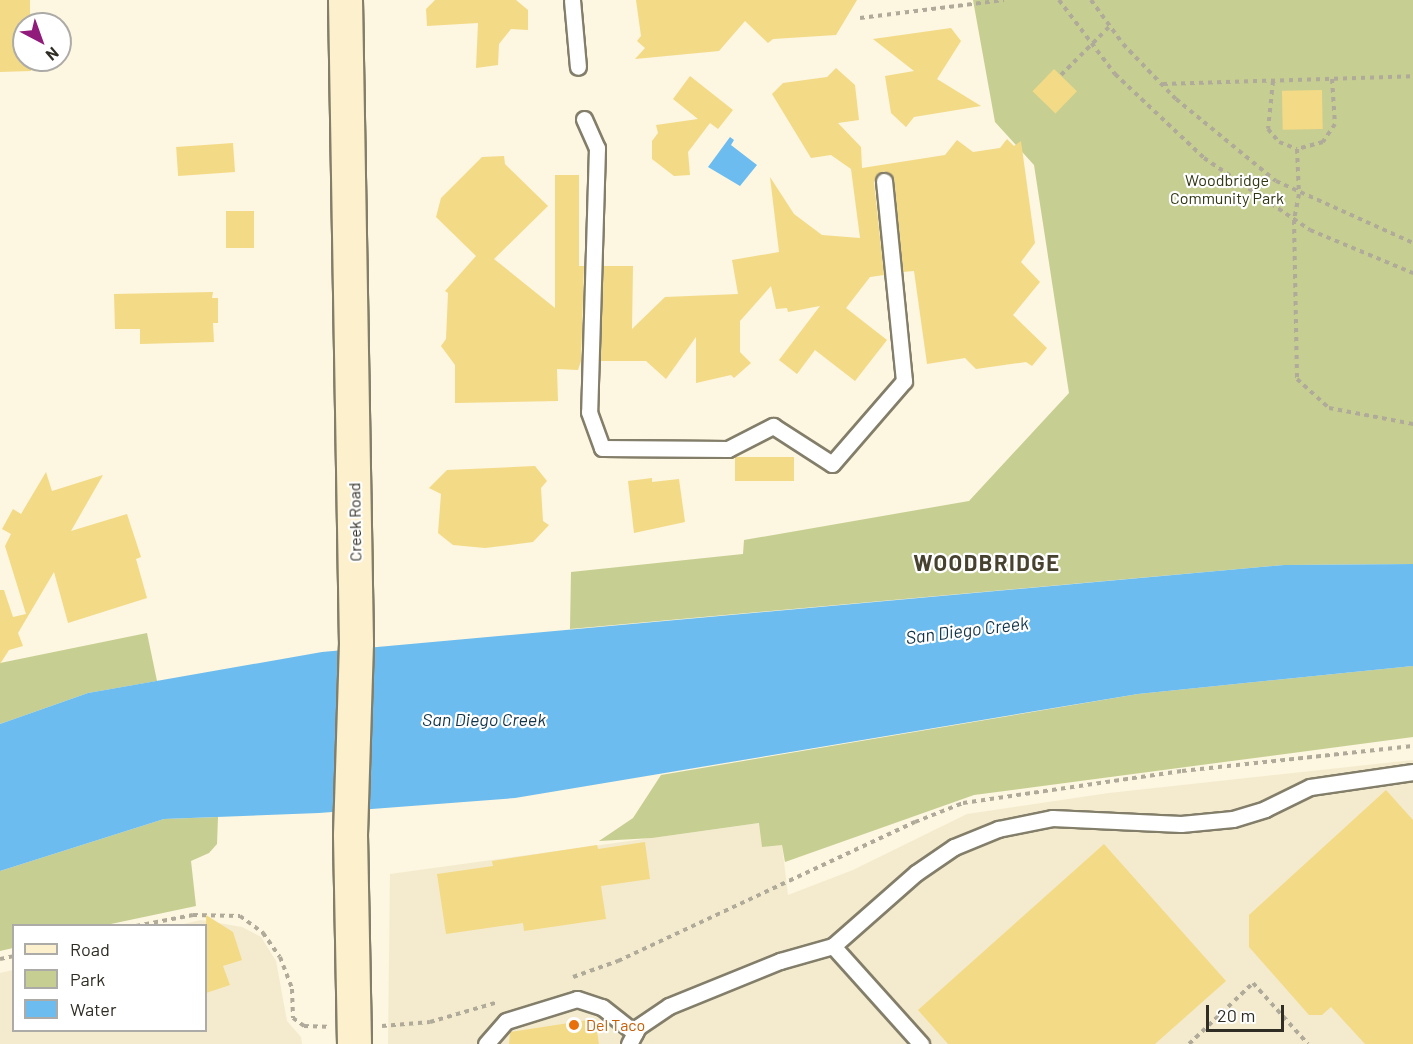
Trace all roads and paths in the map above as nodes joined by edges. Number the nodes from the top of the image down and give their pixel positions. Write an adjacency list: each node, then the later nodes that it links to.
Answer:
1 (345, 0): 30 (street, Creek Road)
2 (572, 0): 9 (lane)
3 (1004, 0): 6 (path)
4 (1059, 0): 8 (path)
5 (1091, 0): 7 (path)
6 (860, 18)
7 (1110, 26): 8 (path); 14 (path)
8 (1090, 45): 10 (path); 19 (path)
9 (578, 68)
10 (1062, 75)
11 (1413, 76): 12 (path)
12 (1332, 79): 13 (path); 16 (path)
13 (1272, 81): 14 (path); 16 (path)
14 (1162, 84): 18 (path)
15 (584, 119): 17 (lane)
16 (1298, 149): 18 (path)
17 (884, 181)
18 (1299, 194): 19 (path); 20 (path)
19 (1294, 220): 21 (path); 22 (path)
20 (1413, 243)
21 (1413, 273)
22 (1413, 424)
23 (1413, 772): 25 (lane)
24 (146, 924): 28 (path)
25 (833, 946): 29 (lane); 32 (lane)
26 (387, 1026): 27 (path)
27 (394, 1026)
28 (312, 1027)
29 (632, 1038): 31 (lane)
30 (354, 1044)
31 (486, 1044)
32 (921, 1044)
33 (1189, 1044): 34 (path)
34 (1308, 1044)

